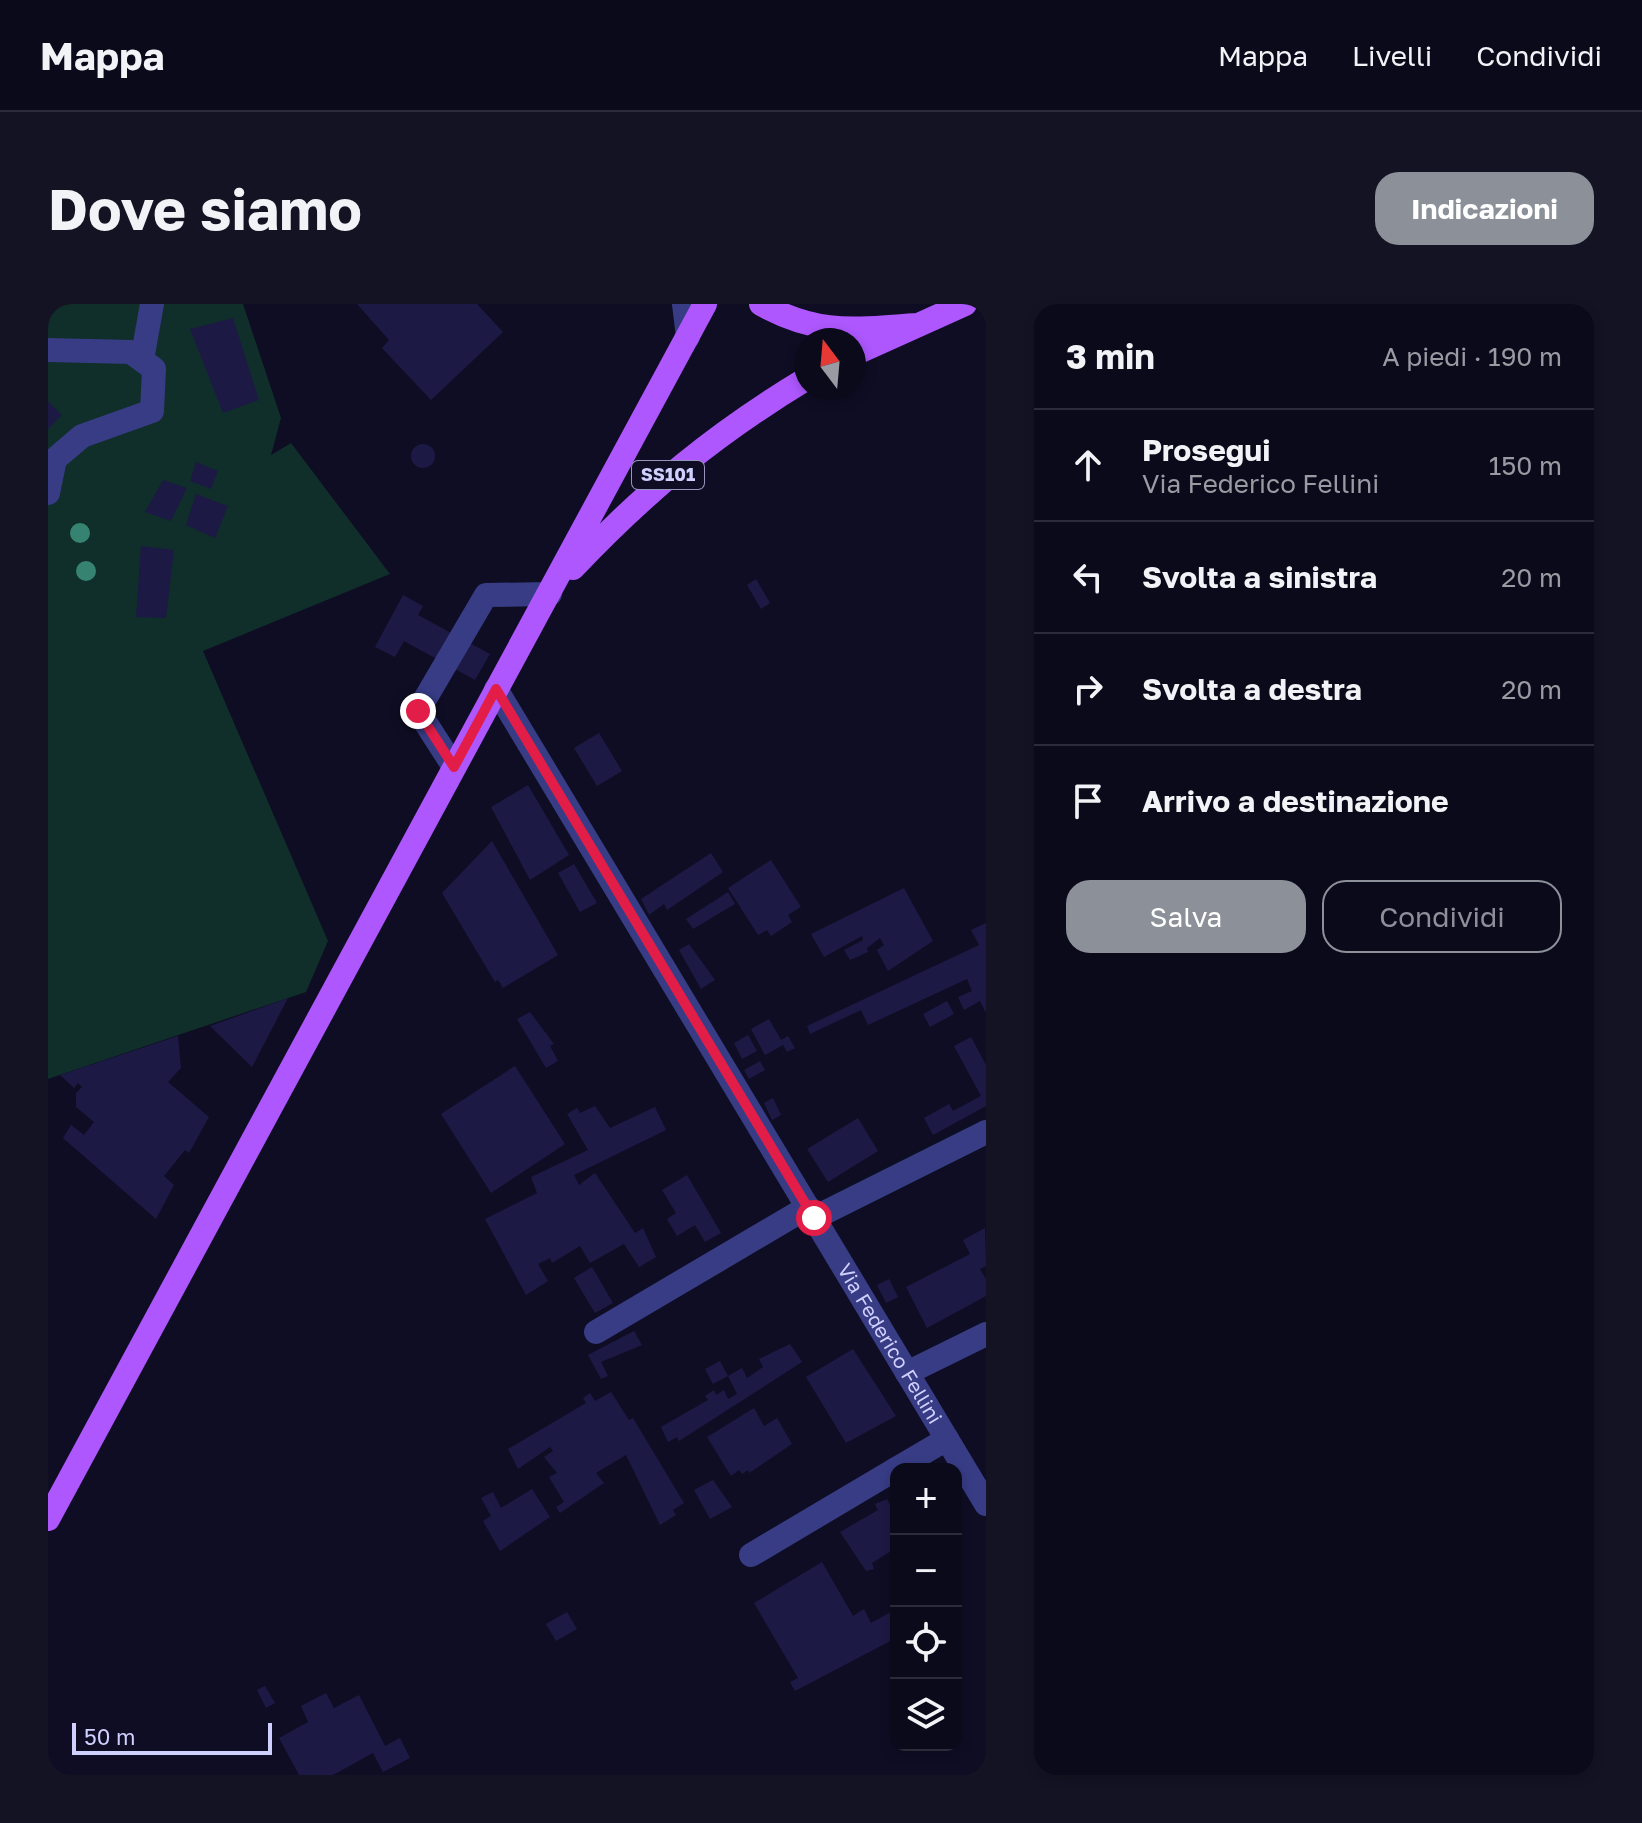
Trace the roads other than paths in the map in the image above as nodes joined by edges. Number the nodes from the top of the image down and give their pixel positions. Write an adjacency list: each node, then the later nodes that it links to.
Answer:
1 (152, 304): 10 (street)
2 (684, 304): 7 (street)
3 (705, 304): 7 (main road, SS101)
4 (761, 304): 6 (main road)
5 (965, 304): 6 (main road)
6 (917, 325): 8 (main road)
7 (688, 337): 13 (main road, SS101)
8 (866, 348)
9 (48, 350): 10 (street)
10 (142, 360): 12 (street)
11 (794, 386): 13 (main road, SS101)
12 (48, 493)
13 (550, 594): 14 (main road); 15 (street)
14 (496, 689): 15 (main road); 17 (street, Via Federico Fellini)
15 (454, 767): 25 (main road)
16 (986, 1132): 17 (street)
17 (811, 1212): 18 (street); 20 (street, Via Federico Fellini)
18 (596, 1332)
19 (986, 1334): 20 (street)
20 (907, 1373): 21 (street, Via Federico Fellini)
21 (947, 1439): 22 (street); 24 (street, Via Federico Fellini)
22 (906, 1463)
23 (890, 1473): 26 (street)
24 (986, 1504)
25 (48, 1519)
26 (751, 1555)

